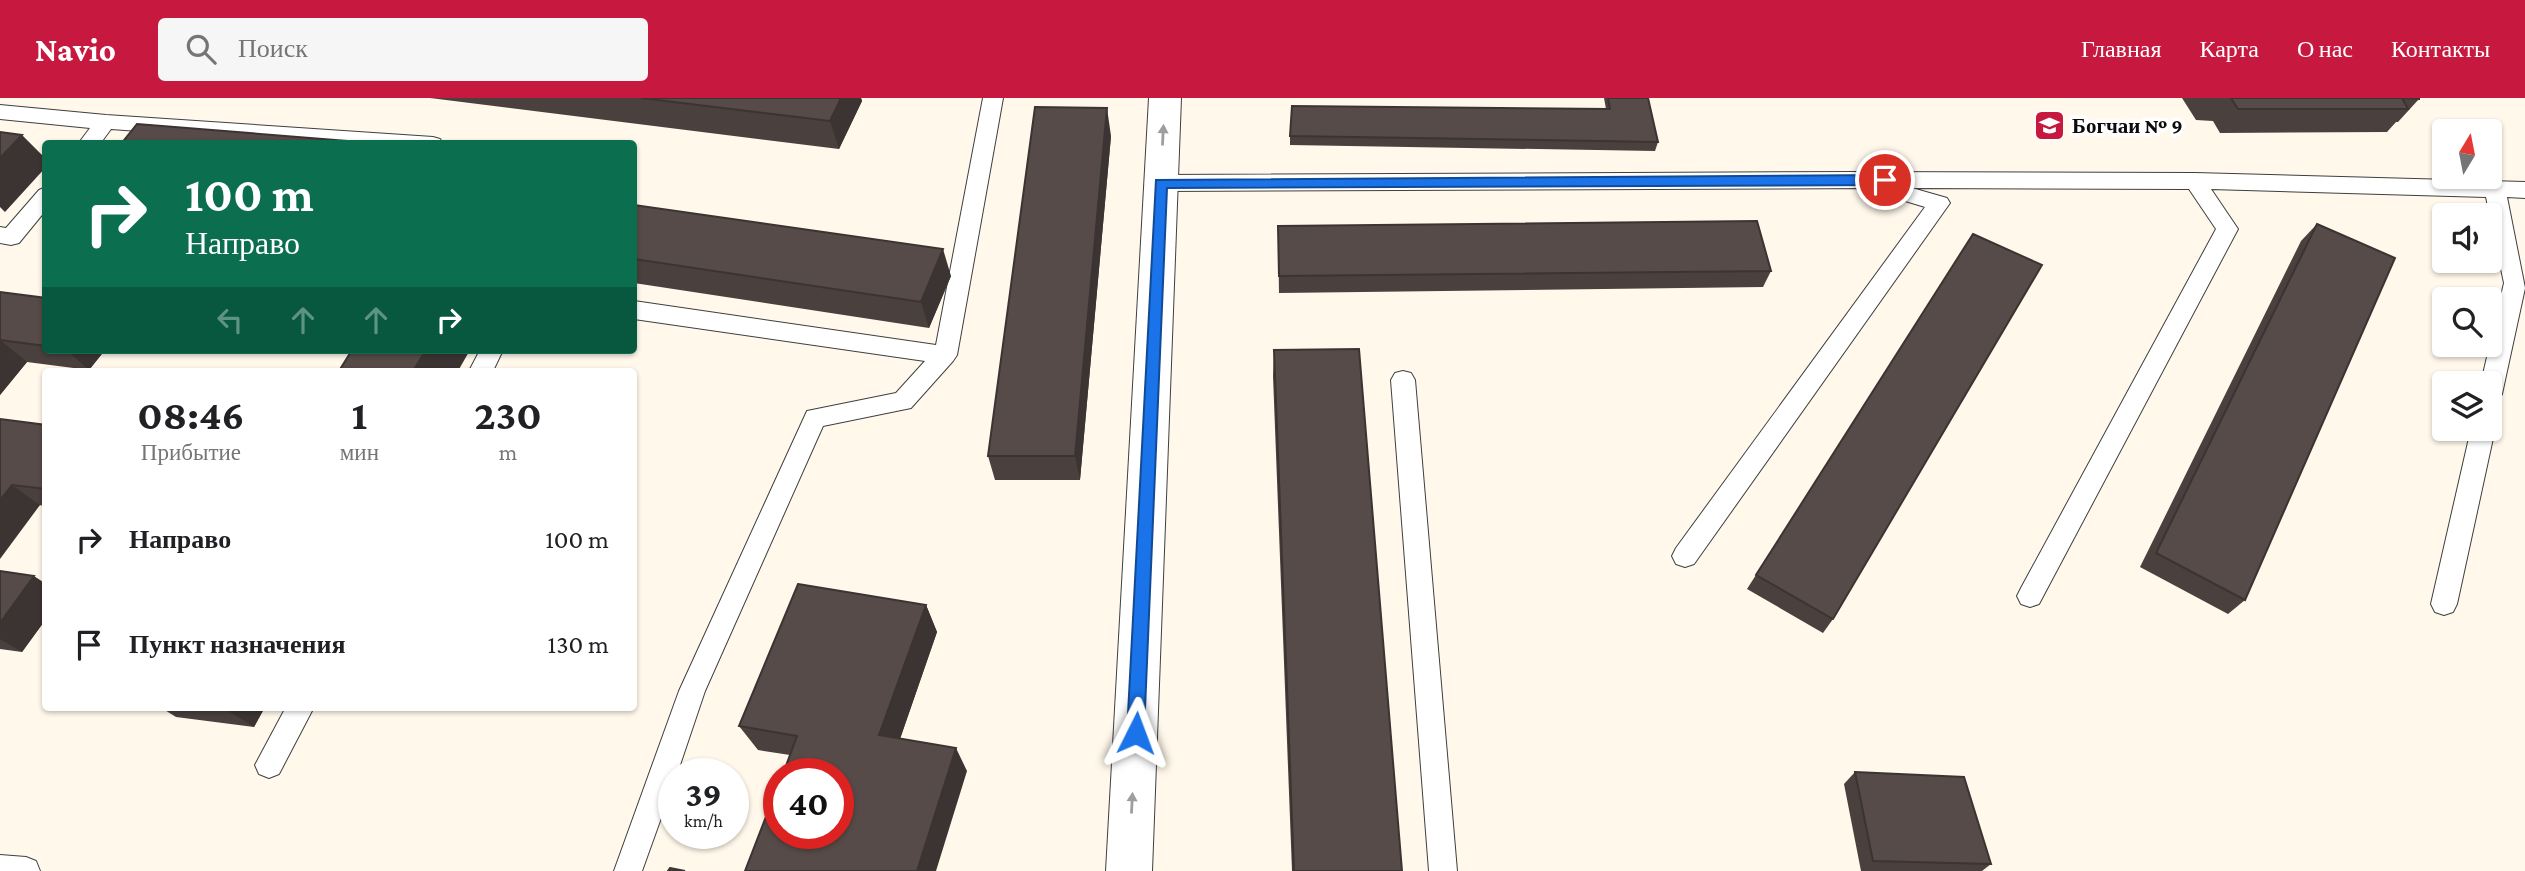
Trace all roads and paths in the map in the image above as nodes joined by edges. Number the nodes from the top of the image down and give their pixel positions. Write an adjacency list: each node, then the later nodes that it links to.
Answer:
1 (993, 98): 15 (lane)
2 (1165, 98): 9 (street, one-way to 2)
3 (0, 112): 4 (lane)
4 (106, 122): 5 (lane); 6 (lane)
5 (91, 140)
6 (374, 140)
7 (1859, 180): 8 (lane); 9 (lane); 19 (lane)
8 (2195, 181): 10 (lane); 20 (lane)
9 (1161, 183): 27 (street, one-way to 9)
10 (2495, 190): 11 (lane); 16 (lane)
11 (2525, 190)
12 (42, 200): 13 (lane)
13 (0, 235)
14 (637, 310): 15 (lane)
15 (944, 355): 26 (lane)
16 (2495, 371)
17 (1403, 380): 28 (lane)
18 (2480, 441): 21 (lane)
19 (1685, 556)
20 (2030, 596)
21 (2444, 604)
22 (298, 711): 23 (lane)
23 (269, 765)
24 (0, 869): 25 (lane)
25 (26, 871)
26 (628, 871)
27 (1129, 871)
28 (1444, 871)

